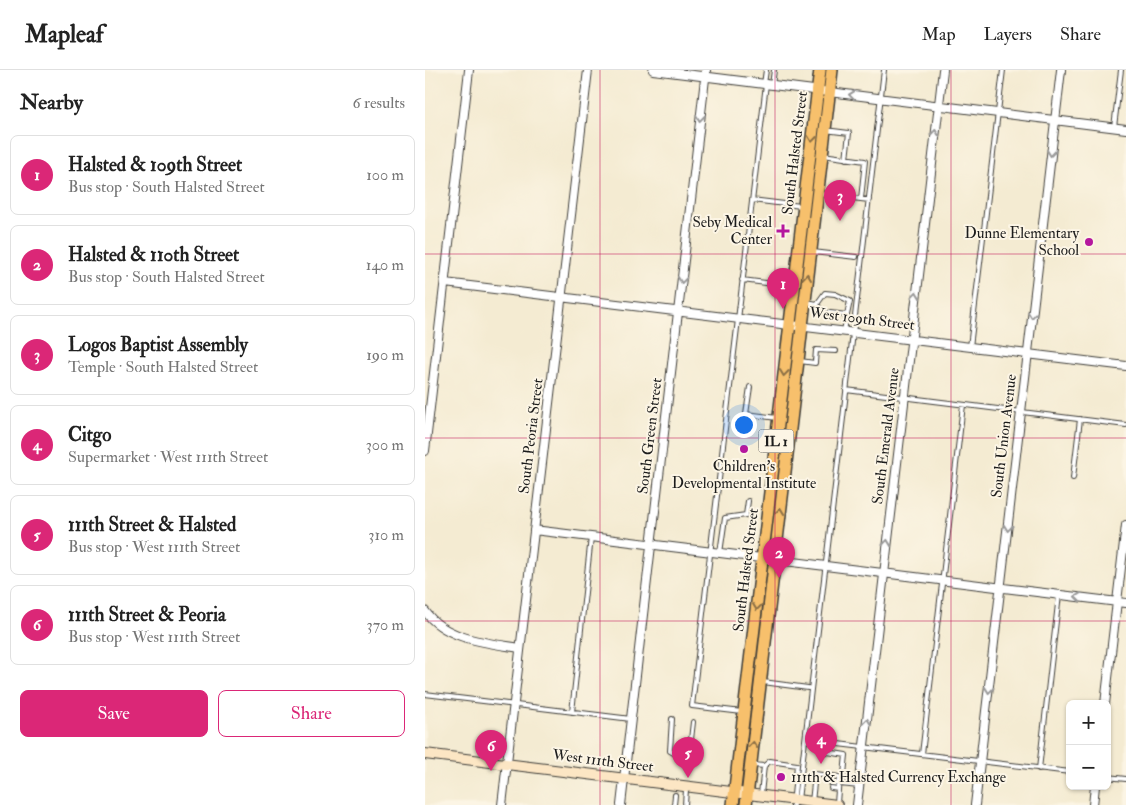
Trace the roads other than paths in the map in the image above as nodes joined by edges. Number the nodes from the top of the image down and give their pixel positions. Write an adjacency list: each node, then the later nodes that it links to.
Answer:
1 (469, 70): 33 (street)
2 (588, 70): 35 (street, South Peoria Street)
3 (653, 70): 13 (street)
4 (766, 70): 14 (lane)
5 (774, 70): 14 (lane)
6 (820, 70): 15 (main road, South Halsted Street / IL 1)
7 (831, 70): 15 (main road, South Halsted Street / IL 1)
8 (884, 70): 16 (lane)
9 (943, 70): 17 (street, South Emerald Avenue)
10 (1003, 70): 18 (lane)
11 (1061, 70): 19 (street, South Union Avenue)
12 (1121, 70): 20 (lane)
13 (705, 73): 14 (street); 38 (street, South Green Street, one-way to 38)
14 (767, 84): 15 (street); 27 (lane)
15 (823, 92): 16 (street, one-way to 15); 22 (main road, South Halsted Street / IL 1); 29 (main road, South Halsted Street / IL 1, one-way to 29)
16 (881, 99): 17 (street); 28 (lane)
17 (939, 106): 18 (street); 44 (street, South Emerald Avenue, one-way to 17)
18 (998, 113): 19 (street); 45 (lane)
19 (1055, 120): 20 (street); 47 (street, South Union Avenue, one-way to 47)
20 (1114, 128): 21 (street)
21 (1126, 129)
22 (825, 130): 23 (main road, South Halsted Street / IL 1); 24 (lane)
23 (822, 155): 24 (lane); 25 (main road, South Halsted Street / IL 1)
24 (846, 159): 26 (lane)
25 (817, 193): 26 (lane); 30 (main road, South Halsted Street / IL 1)
26 (861, 198): 28 (lane)
27 (752, 200): 29 (lane); 32 (lane)
28 (869, 200): 43 (lane)
29 (804, 206): 41 (main road, South Halsted Street / IL 1)
30 (811, 251): 31 (lane); 36 (main road, South Halsted Street / IL 1, one-way to 30)
31 (856, 257)
32 (743, 280): 34 (lane); 40 (lane)
33 (445, 283): 35 (street, West 109th Street); 52 (street)
34 (774, 284)
35 (561, 297): 38 (street, West 109th Street); 63 (street, South Peoria Street)
36 (805, 302): 37 (lane); 41 (main road, South Halsted Street / IL 1)
37 (817, 304): 39 (lane); 39 (lane)
38 (678, 311): 40 (street, West 109th Street); 65 (street, South Green Street)
39 (847, 315): 42 (lane)
40 (738, 318): 41 (street, West 109th Street); 66 (lane)
41 (796, 325): 42 (street, West 109th Street); 48 (main road, South Halsted Street / IL 1); 56 (main road, South Halsted Street / IL 1, one-way to 56)
42 (845, 331): 43 (street, West 109th Street)
43 (853, 332): 44 (street, West 109th Street); 51 (lane)
44 (911, 340): 45 (street, West 109th Street); 53 (street, South Emerald Avenue)
45 (970, 347): 47 (street, West 109th Street)
46 (836, 351): 48 (lane)
47 (1028, 354): 49 (street, West 109th Street); 55 (street, South Union Avenue)
48 (798, 361): 68 (main road, South Halsted Street / IL 1, one-way to 48)
49 (1126, 366)
50 (750, 387): 56 (lane)
51 (846, 390): 53 (lane); 69 (lane)
52 (428, 396): 59 (street)
53 (904, 398): 54 (lane); 70 (street, South Emerald Avenue, one-way to 53)
54 (963, 405): 55 (lane); 71 (lane)
55 (1021, 412): 57 (lane); 72 (street, South Union Avenue, one-way to 72)
56 (779, 418): 68 (main road, South Halsted Street / IL 1)
57 (1080, 419): 58 (lane); 60 (lane)
58 (1126, 425)
59 (425, 450)
60 (1073, 478)
61 (748, 501): 67 (lane)
62 (1126, 525): 74 (street)
63 (535, 530): 64 (street); 77 (street, South Peoria Street)
64 (591, 537): 65 (street); 83 (lane)
65 (651, 545): 66 (street); 86 (street, South Green Street)
66 (710, 552): 67 (street); 84 (lane)
67 (720, 553): 68 (street)
68 (769, 559): 69 (street); 78 (main road, South Halsted Street / IL 1); 84 (main road, South Halsted Street / IL 1, one-way to 84)
69 (826, 566): 70 (street); 88 (lane)
70 (884, 573): 71 (street); 89 (street, South Emerald Avenue, one-way to 70)
71 (943, 580): 72 (street); 92 (lane)
72 (1001, 588): 73 (street); 93 (street, South Union Avenue, one-way to 93)
73 (1059, 595): 74 (street, one-way to 73); 97 (lane)
74 (1117, 602): 75 (street); 81 (street)
75 (1126, 603)
76 (425, 613): 77 (street)
77 (520, 648): 82 (street, South Peoria Street)
78 (760, 682): 79 (lane); 95 (main road, South Halsted Street / IL 1, one-way to 78)
79 (808, 688)
80 (425, 694): 82 (lane)
81 (1105, 700)
82 (514, 705): 83 (lane); 94 (street, South Peoria Street)
83 (572, 712): 86 (lane)
84 (744, 713): 111 (main road, South Halsted Street / IL 1)
85 (672, 719): 87 (lane)
86 (631, 720): 102 (street, South Green Street)
87 (693, 722)
88 (805, 740): 89 (lane); 115 (lane)
89 (864, 747): 92 (lane); 108 (street, South Emerald Avenue)
90 (821, 751): 105 (lane)
91 (425, 754): 94 (main road, West 111th Street)
92 (922, 754): 93 (lane)
93 (981, 762): 97 (lane); 123 (street, South Union Avenue)
94 (507, 764): 102 (main road, West 111th Street); 116 (street, South Peoria Street)
95 (751, 764): 96 (lane); 114 (main road, South Halsted Street / IL 1)
96 (765, 766): 113 (lane); 115 (lane)
97 (1039, 769): 98 (lane)
98 (1066, 772)
99 (822, 775): 104 (lane)
100 (832, 776): 105 (lane)
101 (1111, 777): 103 (lane)
102 (624, 778): 106 (main road, West 111th Street); 117 (street, South Green Street)
103 (1126, 779)
104 (815, 780): 107 (lane); 107 (lane)
105 (841, 784): 108 (lane); 109 (lane); 109 (lane)
106 (686, 786): 111 (main road, West 111th Street); 119 (lane)
107 (814, 786): 115 (lane)
108 (859, 786): 122 (street, South Emerald Avenue)
109 (838, 789): 121 (lane)
110 (1095, 790): 124 (street)
111 (735, 792): 114 (main road, West 111th Street); 120 (main road, South Halsted Street / IL 1)
112 (675, 795): 118 (lane)
113 (761, 796): 114 (main road, West 111th Street); 115 (main road, West 111th Street)
114 (747, 799)
115 (801, 802): 121 (main road, West 111th Street)
116 (502, 805)
117 (621, 805)
118 (674, 805)
119 (685, 805)
120 (733, 805)
121 (837, 805)
122 (857, 805)
123 (975, 805)
124 (1093, 805)

